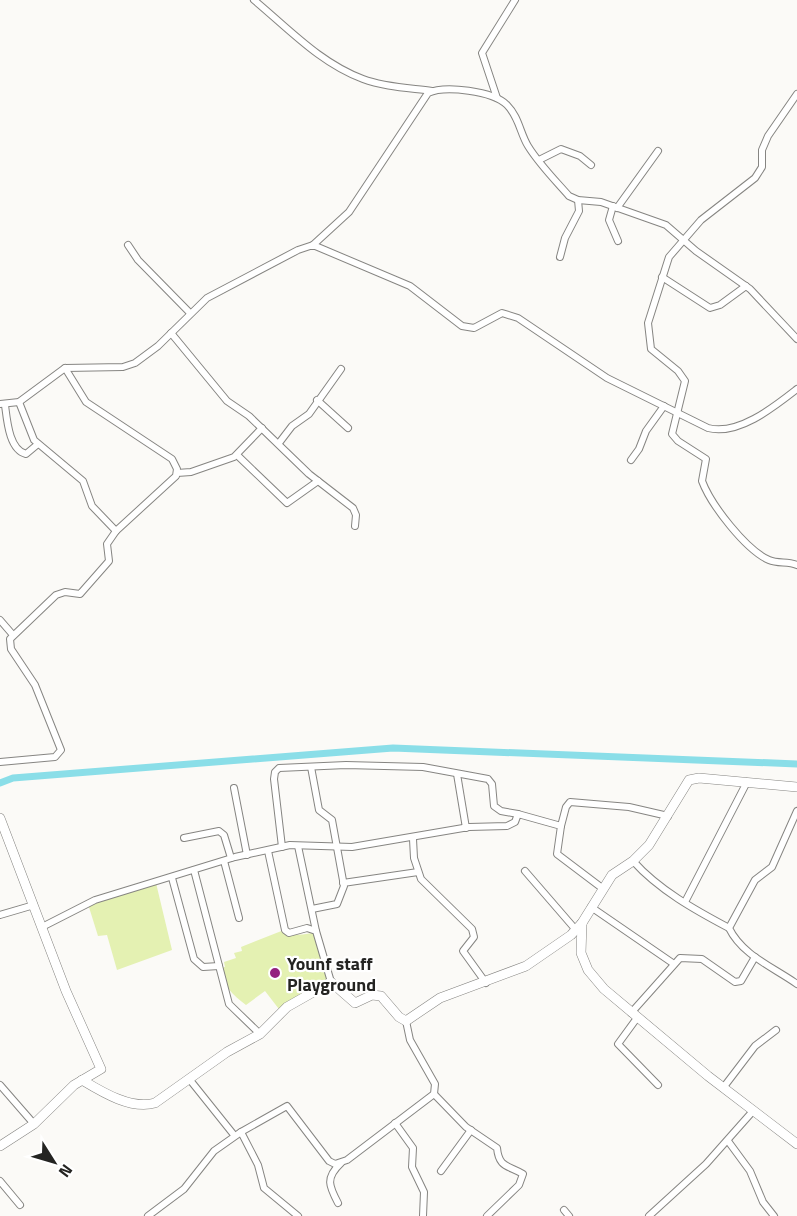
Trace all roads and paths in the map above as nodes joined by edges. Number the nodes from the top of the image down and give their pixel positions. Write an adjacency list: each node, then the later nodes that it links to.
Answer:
1 (254, 0): 3 (street)
2 (515, 0): 5 (street)
3 (432, 91): 5 (street); 14 (street)
4 (797, 94): 11 (street)
5 (497, 98): 7 (street)
6 (657, 152): 10 (street)
7 (539, 160): 8 (street); 9 (street)
8 (591, 165)
9 (579, 200): 10 (street); 15 (street)
10 (615, 207): 11 (street); 12 (street)
11 (683, 240): 16 (street); 17 (street)
12 (618, 241)
13 (128, 244): 18 (street)
14 (313, 245): 18 (street); 27 (street)
15 (560, 257)
16 (662, 277): 17 (street); 28 (street)
17 (746, 286): 20 (street)
18 (190, 313): 19 (street)
19 (171, 333): 21 (street); 29 (street)
20 (797, 339)
21 (65, 368): 25 (street); 35 (street)
22 (341, 369): 24 (street)
23 (797, 389): 28 (street)
24 (318, 400): 30 (street); 31 (street)
25 (19, 402): 26 (street); 32 (street)
26 (2, 405): 32 (street)
27 (664, 406): 28 (street); 34 (street)
28 (676, 413): 39 (street)
29 (262, 428): 31 (street); 33 (street)
30 (348, 428)
31 (279, 443): 36 (street)
32 (38, 444): 38 (street)
33 (237, 455): 35 (street); 36 (street)
34 (631, 460)
35 (177, 473): 38 (street)
36 (318, 481): 37 (street)
37 (355, 526)
38 (116, 531): 41 (street)
39 (797, 565)
40 (0, 620): 41 (street)
41 (12, 635): 42 (street)
42 (0, 762)
43 (312, 767): 44 (street); 57 (street); 58 (street)
44 (457, 774): 49 (street); 53 (street)
45 (747, 782): 46 (street); 50 (street); 69 (street)
46 (797, 787)
47 (234, 788): 60 (street)
48 (797, 811): 77 (street)
49 (518, 814): 52 (street); 53 (street)
50 (668, 816): 52 (street); 62 (street)
51 (0, 818): 70 (street)
52 (561, 825): 68 (street)
53 (466, 828): 55 (street)
54 (184, 838): 61 (street)
55 (413, 839): 58 (street); 65 (street)
56 (298, 846): 57 (street); 58 (street); 72 (street)
57 (282, 847): 59 (street)
58 (336, 847): 67 (street)
59 (268, 851): 60 (street); 78 (street)
60 (247, 855): 61 (street)
61 (227, 860): 63 (street); 74 (street)
62 (633, 861): 68 (street); 69 (street)
63 (194, 870): 66 (street); 81 (street)
64 (525, 871): 75 (street)
65 (418, 872): 67 (street); 83 (street)
66 (172, 878): 76 (street); 81 (street)
67 (343, 883): 72 (street)
68 (602, 888): 71 (street)
69 (685, 902): 77 (street)
70 (34, 905): 73 (street); 76 (street)
71 (591, 907): 75 (street); 80 (street)
72 (312, 909): 78 (street)
73 (0, 915)
74 (239, 918)
75 (579, 926): 83 (street); 85 (street)
76 (42, 927): 89 (street)
77 (729, 928): 79 (street)
78 (316, 931): 82 (street)
79 (755, 957): 80 (street); 84 (street)
80 (674, 964): 85 (street)
81 (219, 966): 88 (street)
82 (332, 982): 86 (street); 88 (street)
83 (487, 983): 86 (street)
84 (797, 984)
85 (634, 1016): 91 (street); 93 (street)
86 (406, 1021): 94 (street)
87 (776, 1030): 93 (street)
88 (260, 1034): 90 (street)
89 (82, 1080): 90 (street); 97 (street)
90 (190, 1080): 99 (street)
91 (658, 1084)
92 (0, 1085): 97 (street)
93 (723, 1088): 95 (street)
94 (434, 1094): 96 (street); 98 (street)
95 (753, 1111): 100 (street); 101 (street)
96 (395, 1123): 103 (street); 111 (street)
97 (33, 1124): 102 (street)
98 (471, 1130): 104 (street); 112 (street)
99 (238, 1133): 103 (street); 109 (street); 110 (street)
100 (728, 1141): 114 (street); 115 (street)
101 (797, 1144)
102 (0, 1146)
103 (341, 1163): 106 (street)
104 (441, 1171)
105 (0, 1182): 107 (street)
106 (338, 1203)
107 (20, 1205)
108 (564, 1210): 113 (street)
109 (148, 1216)
110 (298, 1216)
111 (423, 1216)
112 (487, 1216)
113 (569, 1216)
114 (649, 1216)
115 (774, 1216)

